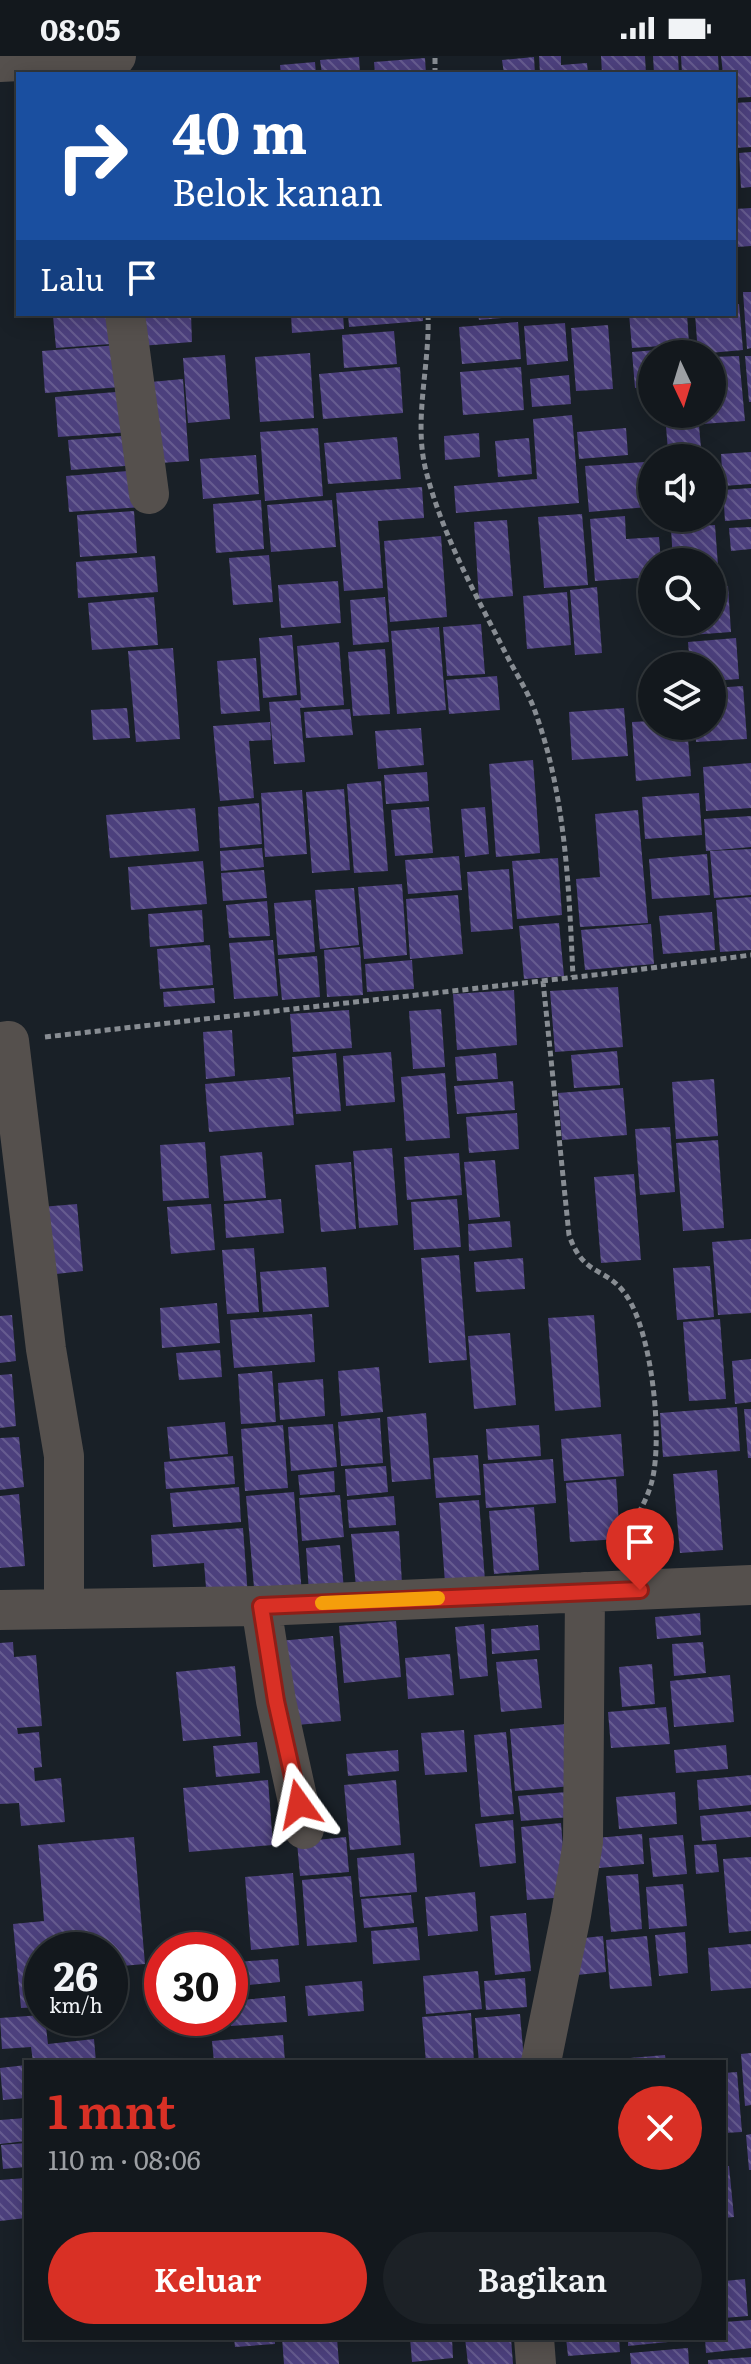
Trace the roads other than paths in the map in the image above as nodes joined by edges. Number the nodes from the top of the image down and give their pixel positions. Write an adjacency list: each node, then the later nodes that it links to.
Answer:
1 (116, 56): 2 (street)
2 (99, 57): 3 (street)
3 (0, 62)
4 (125, 316): 5 (street)
5 (149, 494)
6 (5, 1042): 10 (street)
7 (751, 1585): 8 (street)
8 (585, 1592): 9 (street); 13 (street)
9 (261, 1606): 10 (street); 12 (street)
10 (64, 1609): 11 (street)
11 (0, 1610)
12 (304, 1829)
13 (541, 2060)
14 (534, 2340): 15 (street)
15 (536, 2364)

